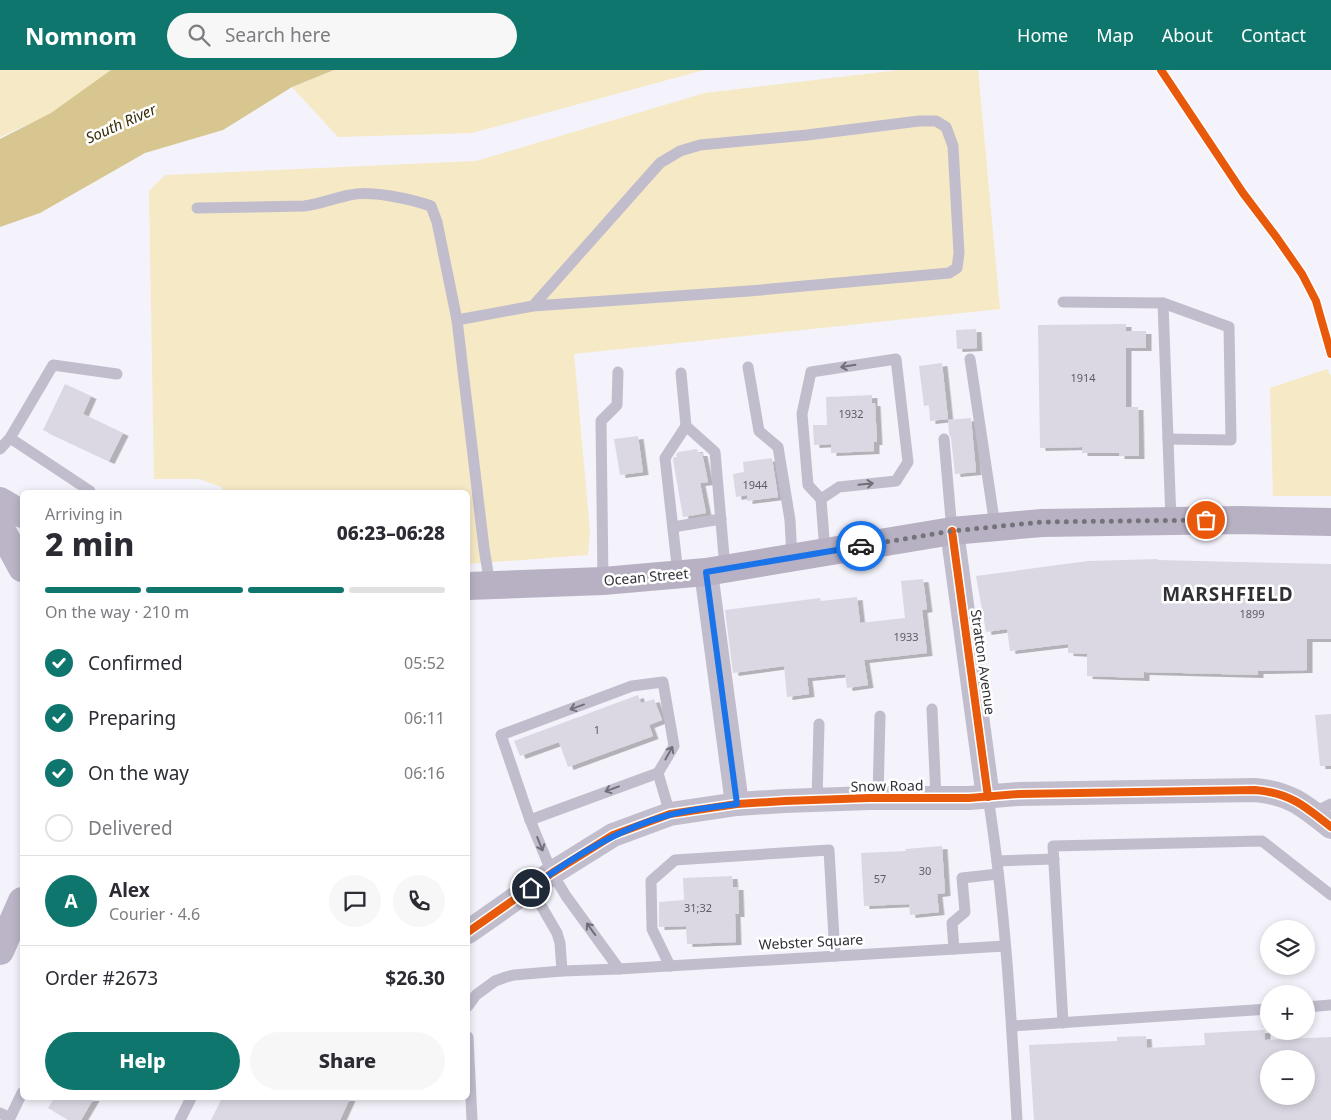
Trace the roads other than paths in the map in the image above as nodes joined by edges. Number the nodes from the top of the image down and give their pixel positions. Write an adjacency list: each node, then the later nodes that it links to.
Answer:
1 (197, 208): 5 (lane)
2 (1063, 302): 3 (lane)
3 (1162, 303): 14 (lane); 14 (lane)
4 (533, 306): 4 (lane); 5 (lane)
5 (457, 320): 33 (lane)
6 (970, 359): 23 (lane)
7 (748, 367): 28 (lane)
8 (618, 372): 32 (lane)
9 (681, 373): 11 (lane)
10 (117, 374): 12 (lane)
11 (686, 426): 20 (lane); 25 (lane)
12 (10, 438): 15 (lane); 16 (lane)
13 (944, 439): 26 (lane)
14 (1168, 439): 21 (lane)
15 (0, 450)
16 (88, 490)
17 (821, 499): 17 (lane, one-way to 17); 27 (lane)
18 (0, 500): 19 (main road)
19 (20, 513)
20 (721, 519): 25 (lane); 30 (lane)
21 (1171, 520): 22 (main road, Ocean Street); 23 (main road, Ocean Street)
22 (1330, 523)
23 (995, 526): 26 (main road, Ocean Street)
24 (0, 527): 29 (main road)
25 (673, 527): 31 (lane)
26 (952, 531): 27 (main road, Ocean Street); 38 (street, Stratton Avenue)
27 (825, 552): 28 (main road, Ocean Street)
28 (792, 558): 30 (main road, Ocean Street)
29 (20, 564)
30 (715, 570): 31 (main road, Ocean Street); 42 (street)
31 (678, 574): 32 (main road, Ocean Street)
32 (604, 581): 33 (main road, Ocean Street)
33 (479, 585)
34 (932, 709): 40 (lane)
35 (880, 716): 39 (lane)
36 (819, 724): 41 (lane)
37 (658, 772): 43 (lane); 45 (lane, one-way to 45); 45 (lane, one-way to 45)
38 (988, 797): 40 (street, Snow Road); 44 (street, Snow Road); 47 (lane)
39 (878, 798): 40 (street, Snow Road); 41 (street, Snow Road)
40 (936, 798)
41 (817, 800): 42 (street, Snow Road)
42 (737, 804): 43 (street, Snow Road)
43 (670, 814): 48 (street, Snow Road)
44 (1325, 814)
45 (530, 820): 48 (lane, one-way to 48)
46 (1054, 859): 47 (lane); 51 (lane); 65 (lane)
47 (997, 861): 49 (lane)
48 (552, 873): 50 (street, Snow Road); 59 (lane, one-way to 48)
49 (998, 874): 54 (lane); 55 (lane)
50 (531, 888): 53 (street, Snow Road); 60 (lane)
51 (1331, 895)
52 (20, 906): 56 (main road)
53 (470, 931)
54 (1005, 946): 55 (lane, Webster Square); 66 (lane)
55 (954, 948): 57 (lane, Webster Square)
56 (0, 951)
57 (835, 956): 58 (lane, Webster Square); 58 (lane)
58 (670, 966): 59 (lane, Webster Square)
59 (619, 968): 60 (lane, Webster Square)
60 (562, 971): 61 (lane, Webster Square)
61 (470, 1003)
62 (1331, 1005): 63 (lane)
63 (1315, 1006)
64 (1260, 1010): 65 (lane)
65 (1063, 1022): 66 (lane)
66 (1012, 1026): 73 (lane)
67 (470, 1078): 72 (lane)
68 (20, 1097): 70 (lane)
69 (190, 1100): 71 (lane)
70 (0, 1112)
71 (180, 1120)
72 (472, 1120)
73 (1017, 1120)

